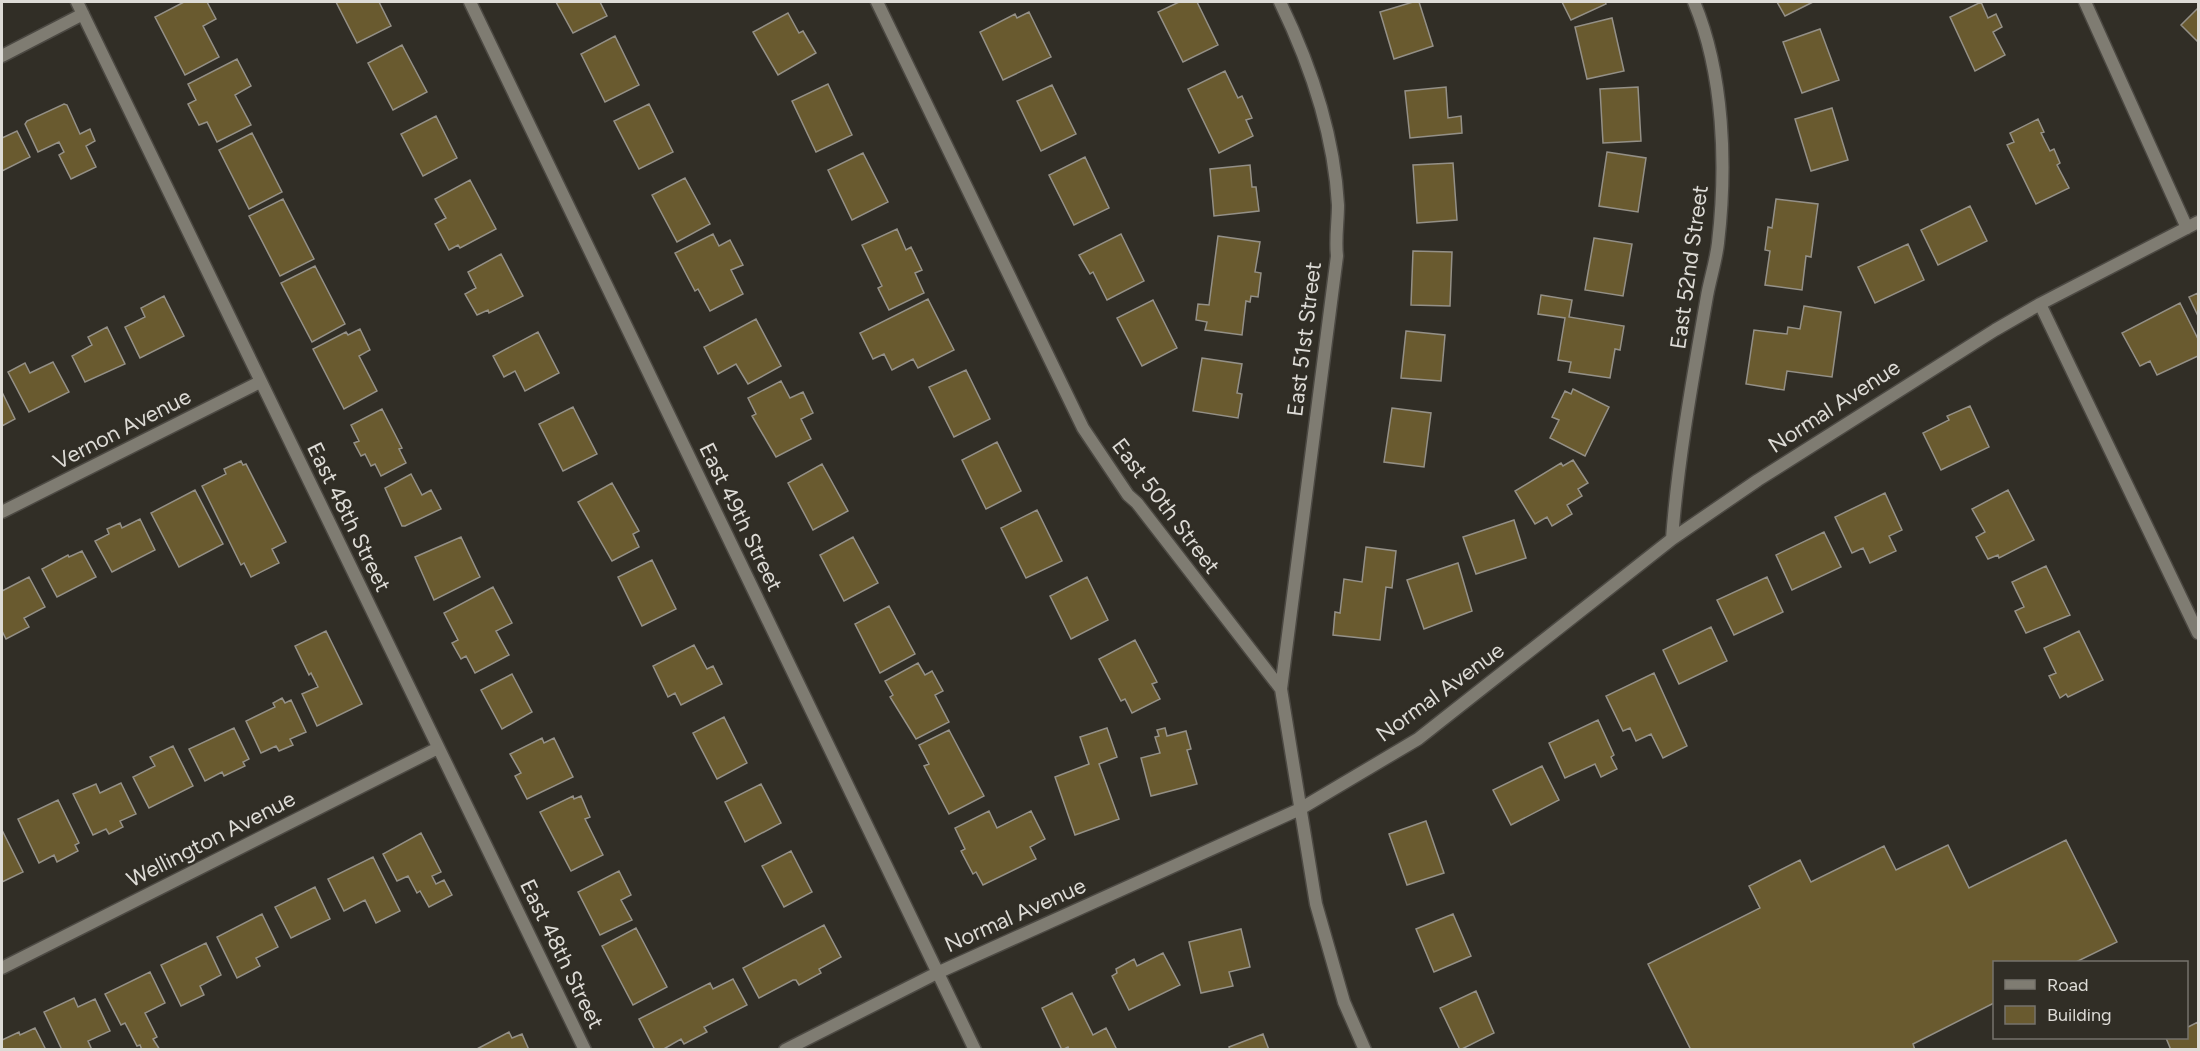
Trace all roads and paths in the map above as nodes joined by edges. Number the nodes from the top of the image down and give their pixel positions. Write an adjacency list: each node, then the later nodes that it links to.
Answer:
1 (77, 2): 7 (street, East 48th Street)
2 (470, 2): 19 (street, East 49th Street)
3 (877, 2): 15 (street, East 50th Street)
4 (1280, 2): 15 (street, East 51st Street)
5 (1694, 2): 13 (street, East 52nd Street)
6 (2085, 2): 9 (street)
7 (83, 14): 8 (street); 11 (street, East 48th Street)
8 (2, 56)
9 (2193, 225): 10 (street, Normal Avenue)
10 (2040, 304): 13 (street, Normal Avenue); 14 (street)
11 (261, 382): 12 (street, Vernon Avenue); 16 (street, East 48th Street)
12 (2, 512)
13 (1672, 539): 17 (street, Normal Avenue)
14 (2199, 633)
15 (1281, 689): 17 (street, East 50th Street)
16 (438, 748): 18 (street, Wellington Avenue); 20 (street, East 48th Street)
17 (1300, 809): 19 (street, Normal Avenue); 23 (street, East 50th Street)
18 (2, 968)
19 (938, 973): 21 (street, Normal Avenue); 22 (street, East 49th Street)
20 (585, 1050)
21 (785, 1050)
22 (975, 1050)
23 (1365, 1050)

